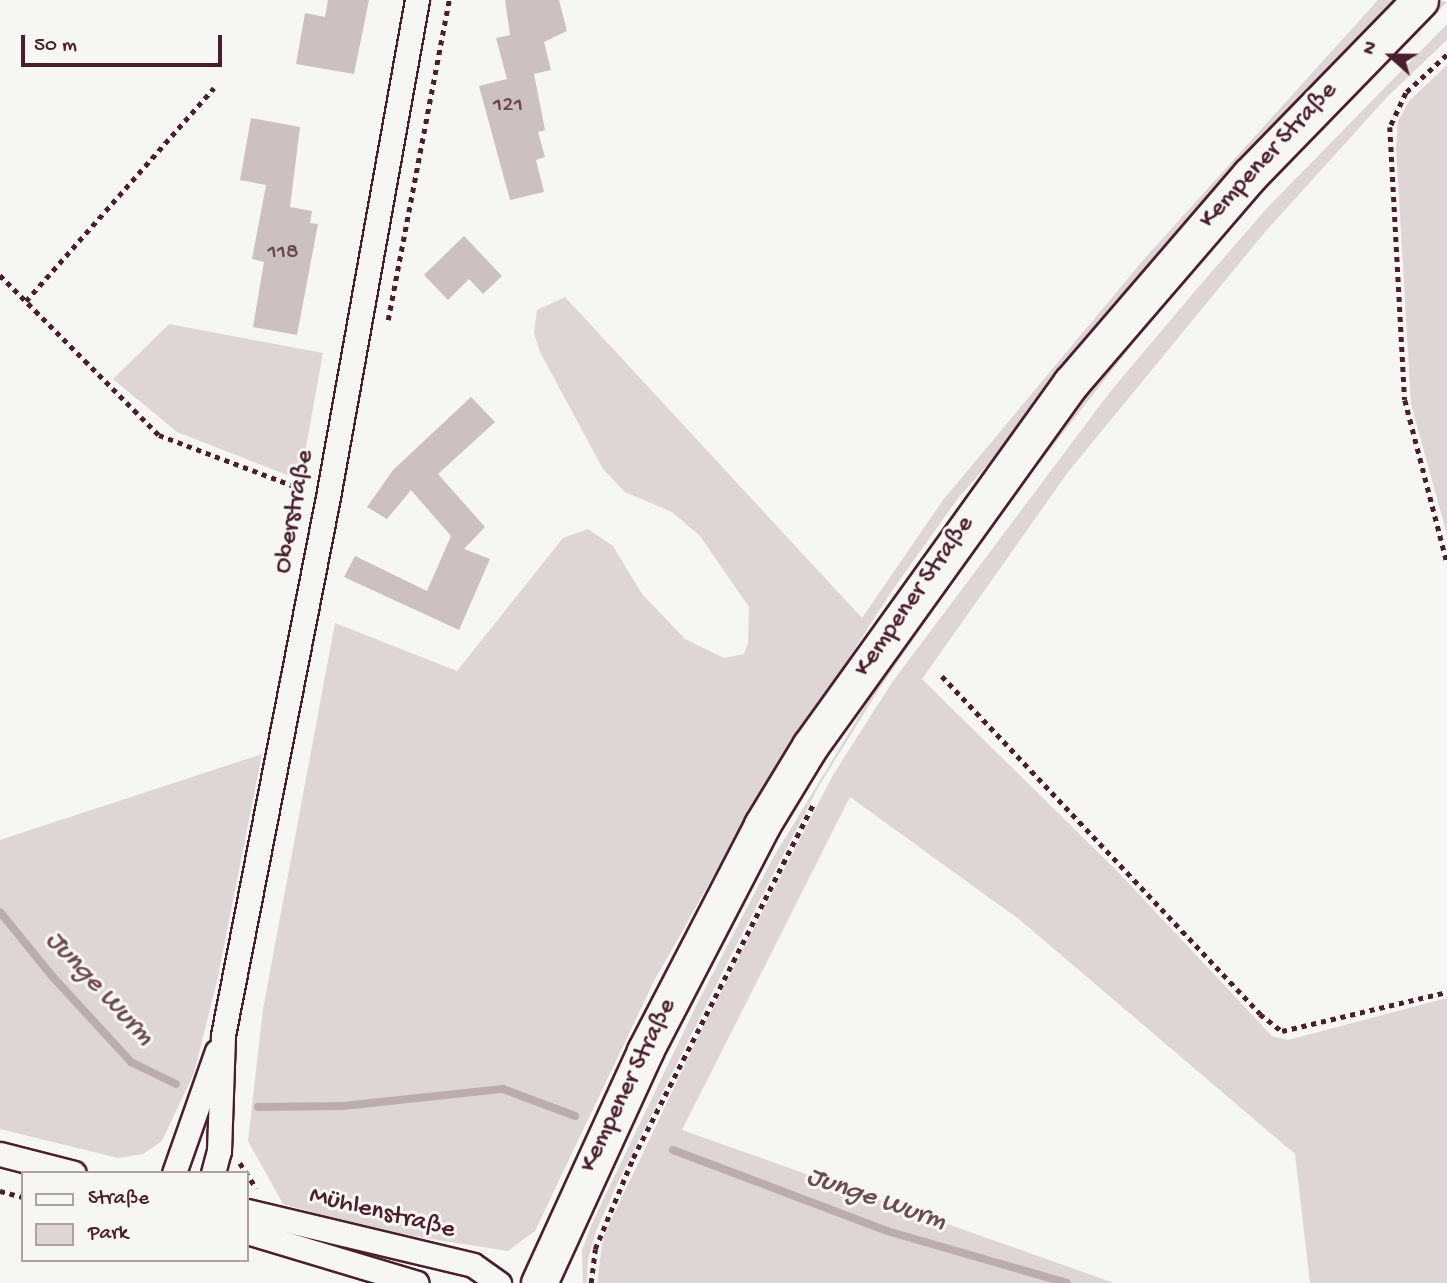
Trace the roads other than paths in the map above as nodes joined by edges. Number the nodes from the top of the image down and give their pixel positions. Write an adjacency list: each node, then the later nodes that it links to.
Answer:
1 (417, 0): 3 (street, Oberstraße)
2 (1420, 0): 12 (main road, Kempener Straße)
3 (223, 1035): 6 (street, Oberstraße); 7 (street, Oberstraße)
4 (0, 1154): 5 (street)
5 (66, 1171)
6 (175, 1171)
7 (214, 1171)
8 (248, 1211): 11 (street, Mühlenstraße)
9 (248, 1232): 10 (street, Mühlenstraße)
10 (417, 1283)
11 (499, 1283)
12 (539, 1283)

